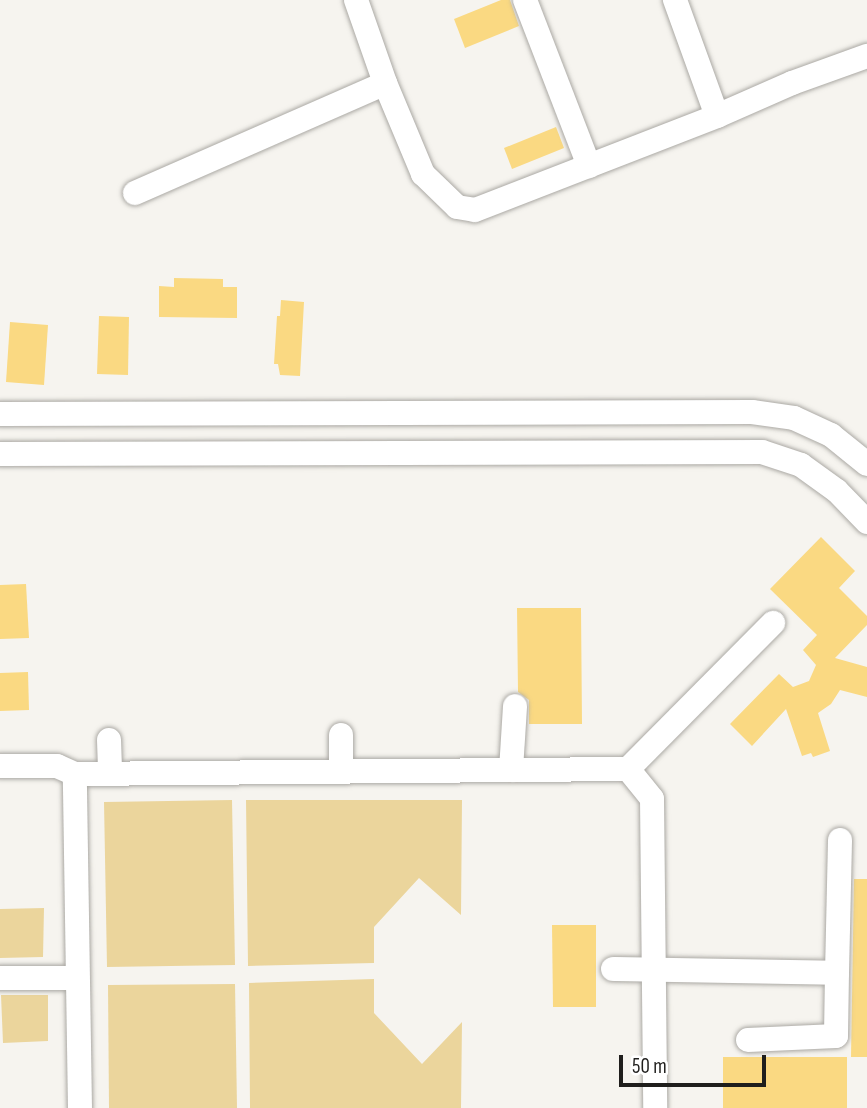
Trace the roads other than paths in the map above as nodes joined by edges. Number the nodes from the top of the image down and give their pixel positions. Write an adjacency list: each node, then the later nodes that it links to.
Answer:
1 (356, 0): 5 (street)
2 (525, 0): 7 (street)
3 (675, 0): 6 (street)
4 (867, 56): 6 (street)
5 (385, 83): 7 (street); 8 (street)
6 (717, 116): 7 (street)
7 (589, 166)
8 (135, 192)
9 (0, 414): 11 (street)
10 (0, 454): 12 (street)
11 (867, 464)
12 (867, 522)
13 (773, 623): 18 (street)
14 (515, 706): 19 (street)
15 (341, 735): 20 (street)
16 (109, 740): 22 (street)
17 (0, 766): 21 (street)
18 (628, 769): 19 (street); 25 (street)
19 (510, 770): 20 (street)
20 (341, 772): 22 (street)
21 (75, 774): 22 (street); 28 (street)
22 (110, 774)
23 (840, 840): 26 (street)
24 (613, 969): 25 (street)
25 (653, 969): 26 (street); 31 (street)
26 (837, 973): 29 (street)
27 (0, 978): 28 (street)
28 (75, 978): 30 (street)
29 (748, 1040)
30 (80, 1108)
31 (655, 1108)

